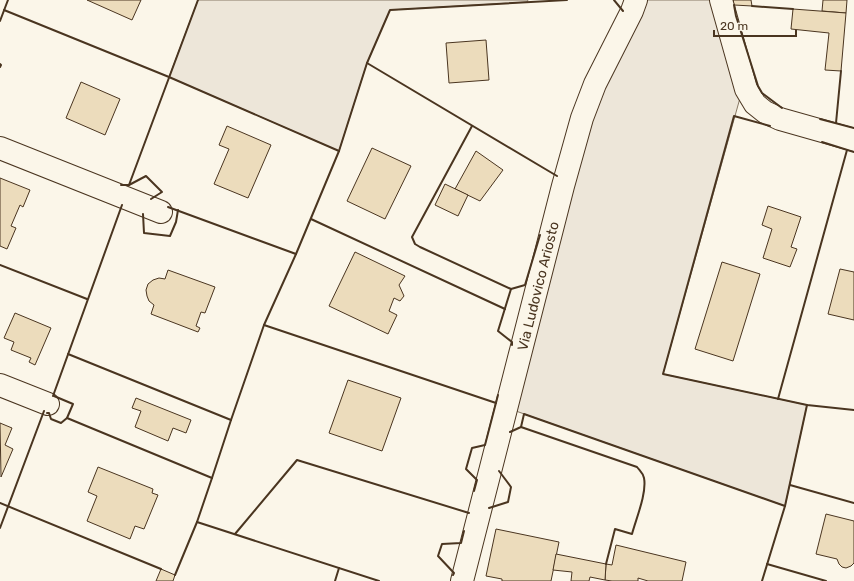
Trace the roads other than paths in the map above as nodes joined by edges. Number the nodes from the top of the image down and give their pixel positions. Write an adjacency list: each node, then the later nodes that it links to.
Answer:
1 (636, 0): 8 (street, Via Ludovico Ariosto)
2 (721, 0): 3 (street)
3 (854, 140)
4 (0, 148): 5 (street)
5 (161, 212)
6 (0, 385): 7 (street)
7 (48, 404)
8 (462, 581)

